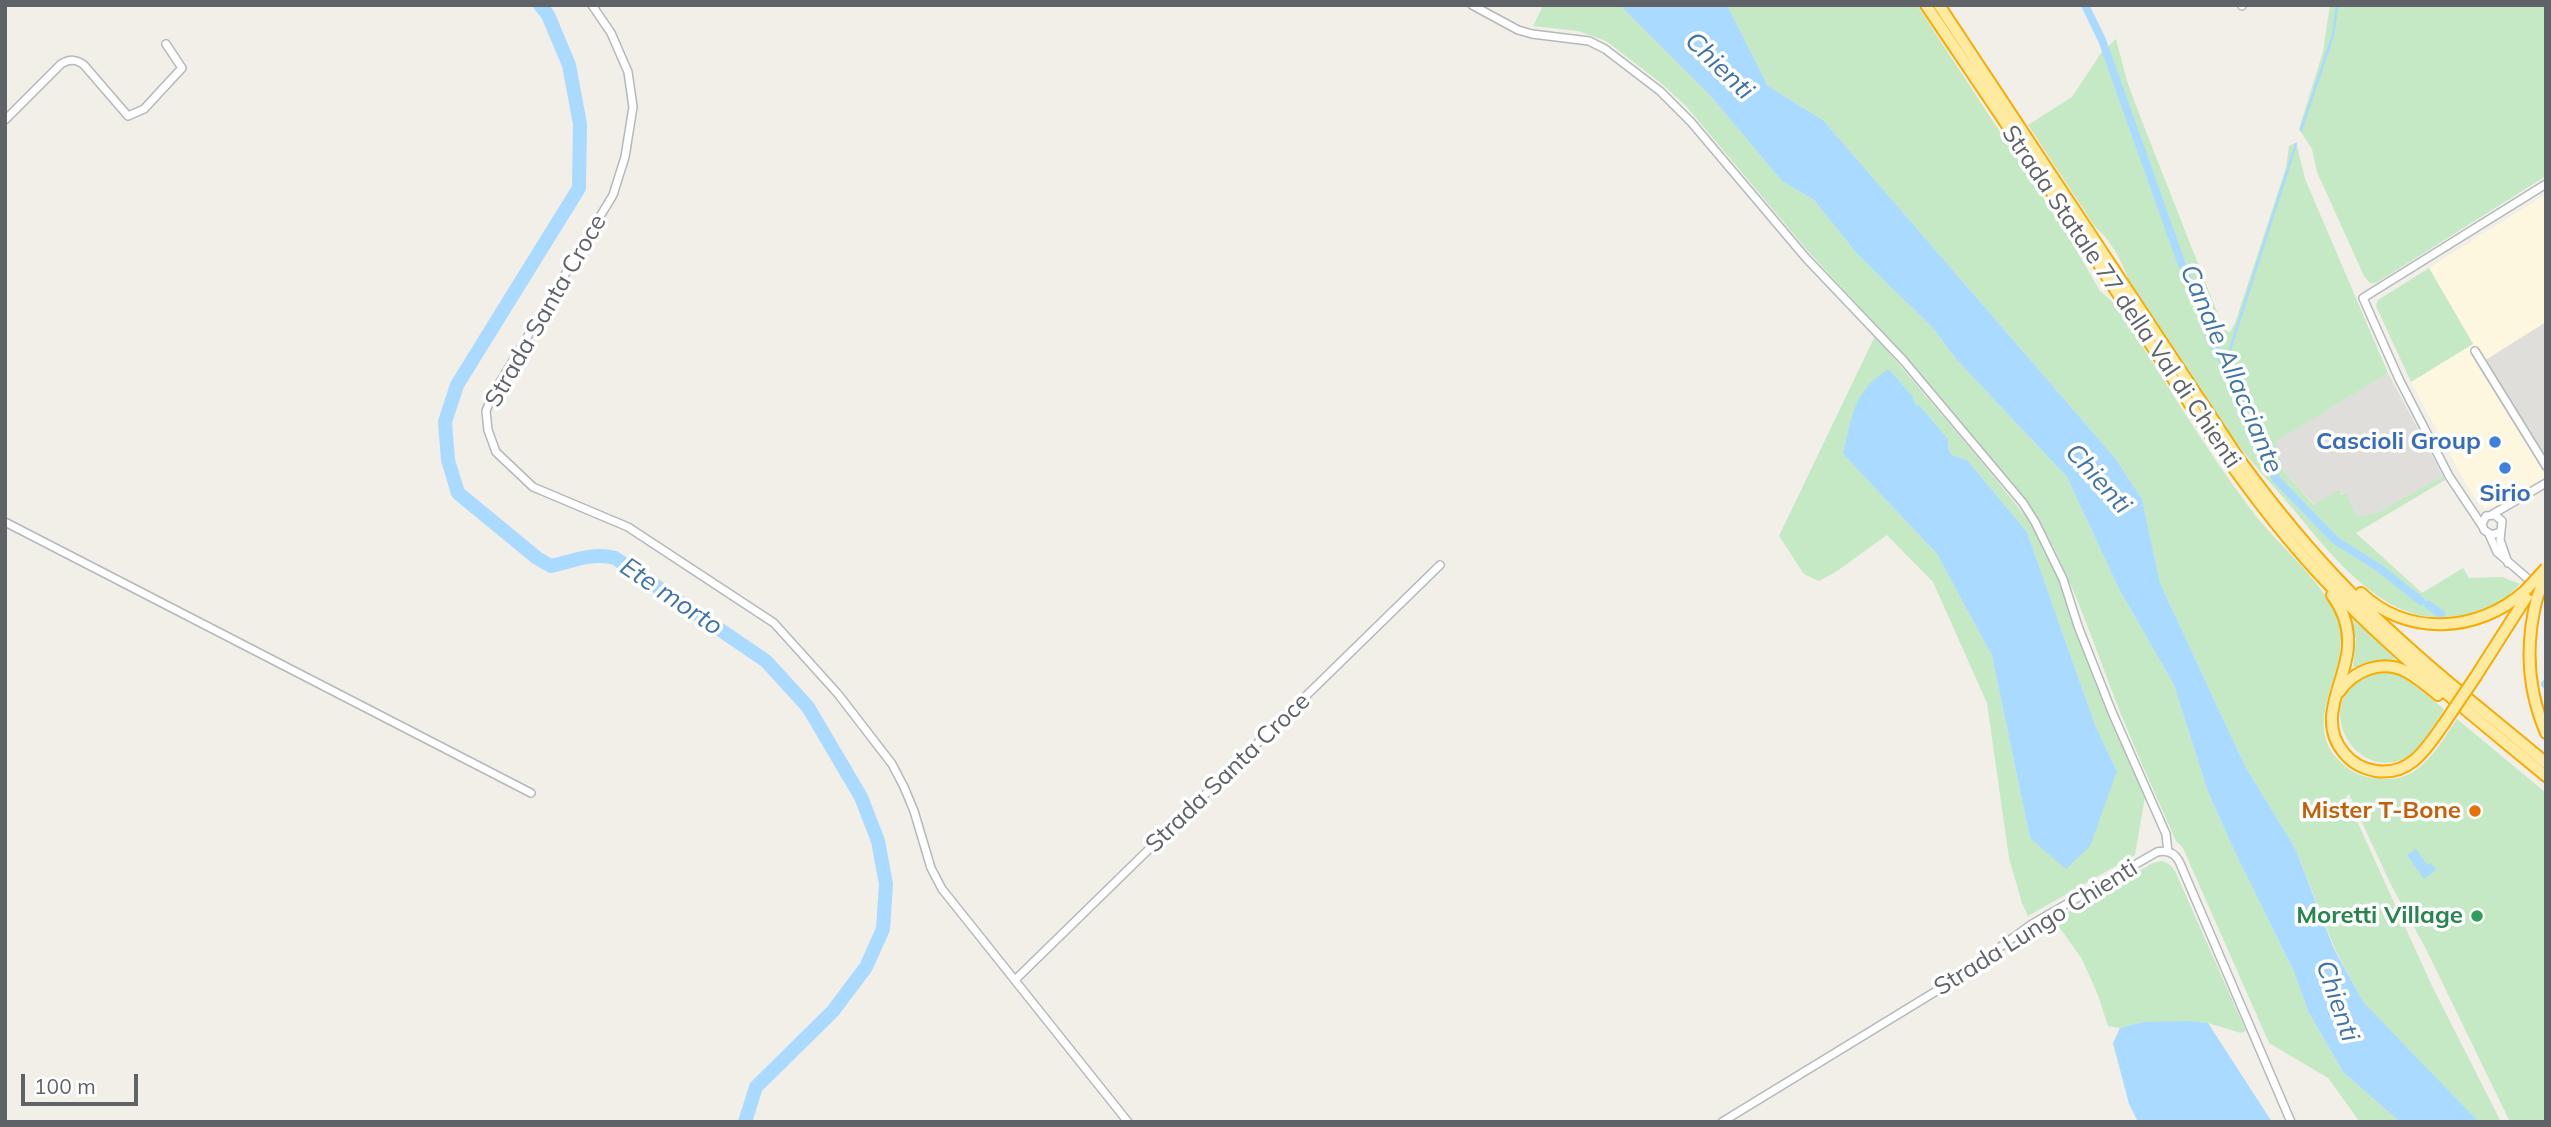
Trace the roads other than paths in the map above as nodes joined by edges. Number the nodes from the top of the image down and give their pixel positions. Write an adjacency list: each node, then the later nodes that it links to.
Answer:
1 (592, 5): 31 (street, Strada Santa Croce)
2 (1472, 5): 30 (street)
3 (1926, 5): 10 (highway, Strada Statale 77 della Val di Chienti)
4 (1939, 5): 10 (highway, Strada Statale 77 della Val di Chienti)
5 (166, 44): 6 (street)
6 (5, 120)
7 (2546, 184): 13 (street)
8 (2475, 351): 9 (street)
9 (2546, 466)
10 (2248, 480): 24 (highway); 25 (highway); 27 (highway, Strada Statale 77 della Val di Chienti); 28 (highway, Strada Statale 77 della Val di Chienti)
11 (2546, 483): 12 (street)
12 (2515, 502): 14 (street); 16 (street)
13 (2469, 507): 14 (street); 17 (street)
14 (2489, 515): 16 (street); 17 (street)
15 (5, 522): 29 (street)
16 (2503, 524): 18 (street)
17 (2483, 527): 19 (street)
18 (2500, 532): 19 (street); 20 (street)
19 (2489, 534): 20 (street)
20 (2508, 563): 23 (street)
21 (1440, 565): 31 (street, Strada Santa Croce)
22 (2546, 571): 24 (highway, bridge)
23 (2527, 578)
24 (2530, 594): 25 (highway, bridge); 26 (highway)
25 (2336, 697): 28 (highway)
26 (2546, 733)
27 (2546, 764)
28 (2546, 776)
29 (531, 793)
30 (2168, 852): 33 (street, Strada Lungo Chienti); 34 (street, Strada Lungo Chienti)
31 (1015, 980): 32 (street, Strada Santa Croce)
32 (1128, 1122)
33 (1722, 1122)
34 (2291, 1122)

